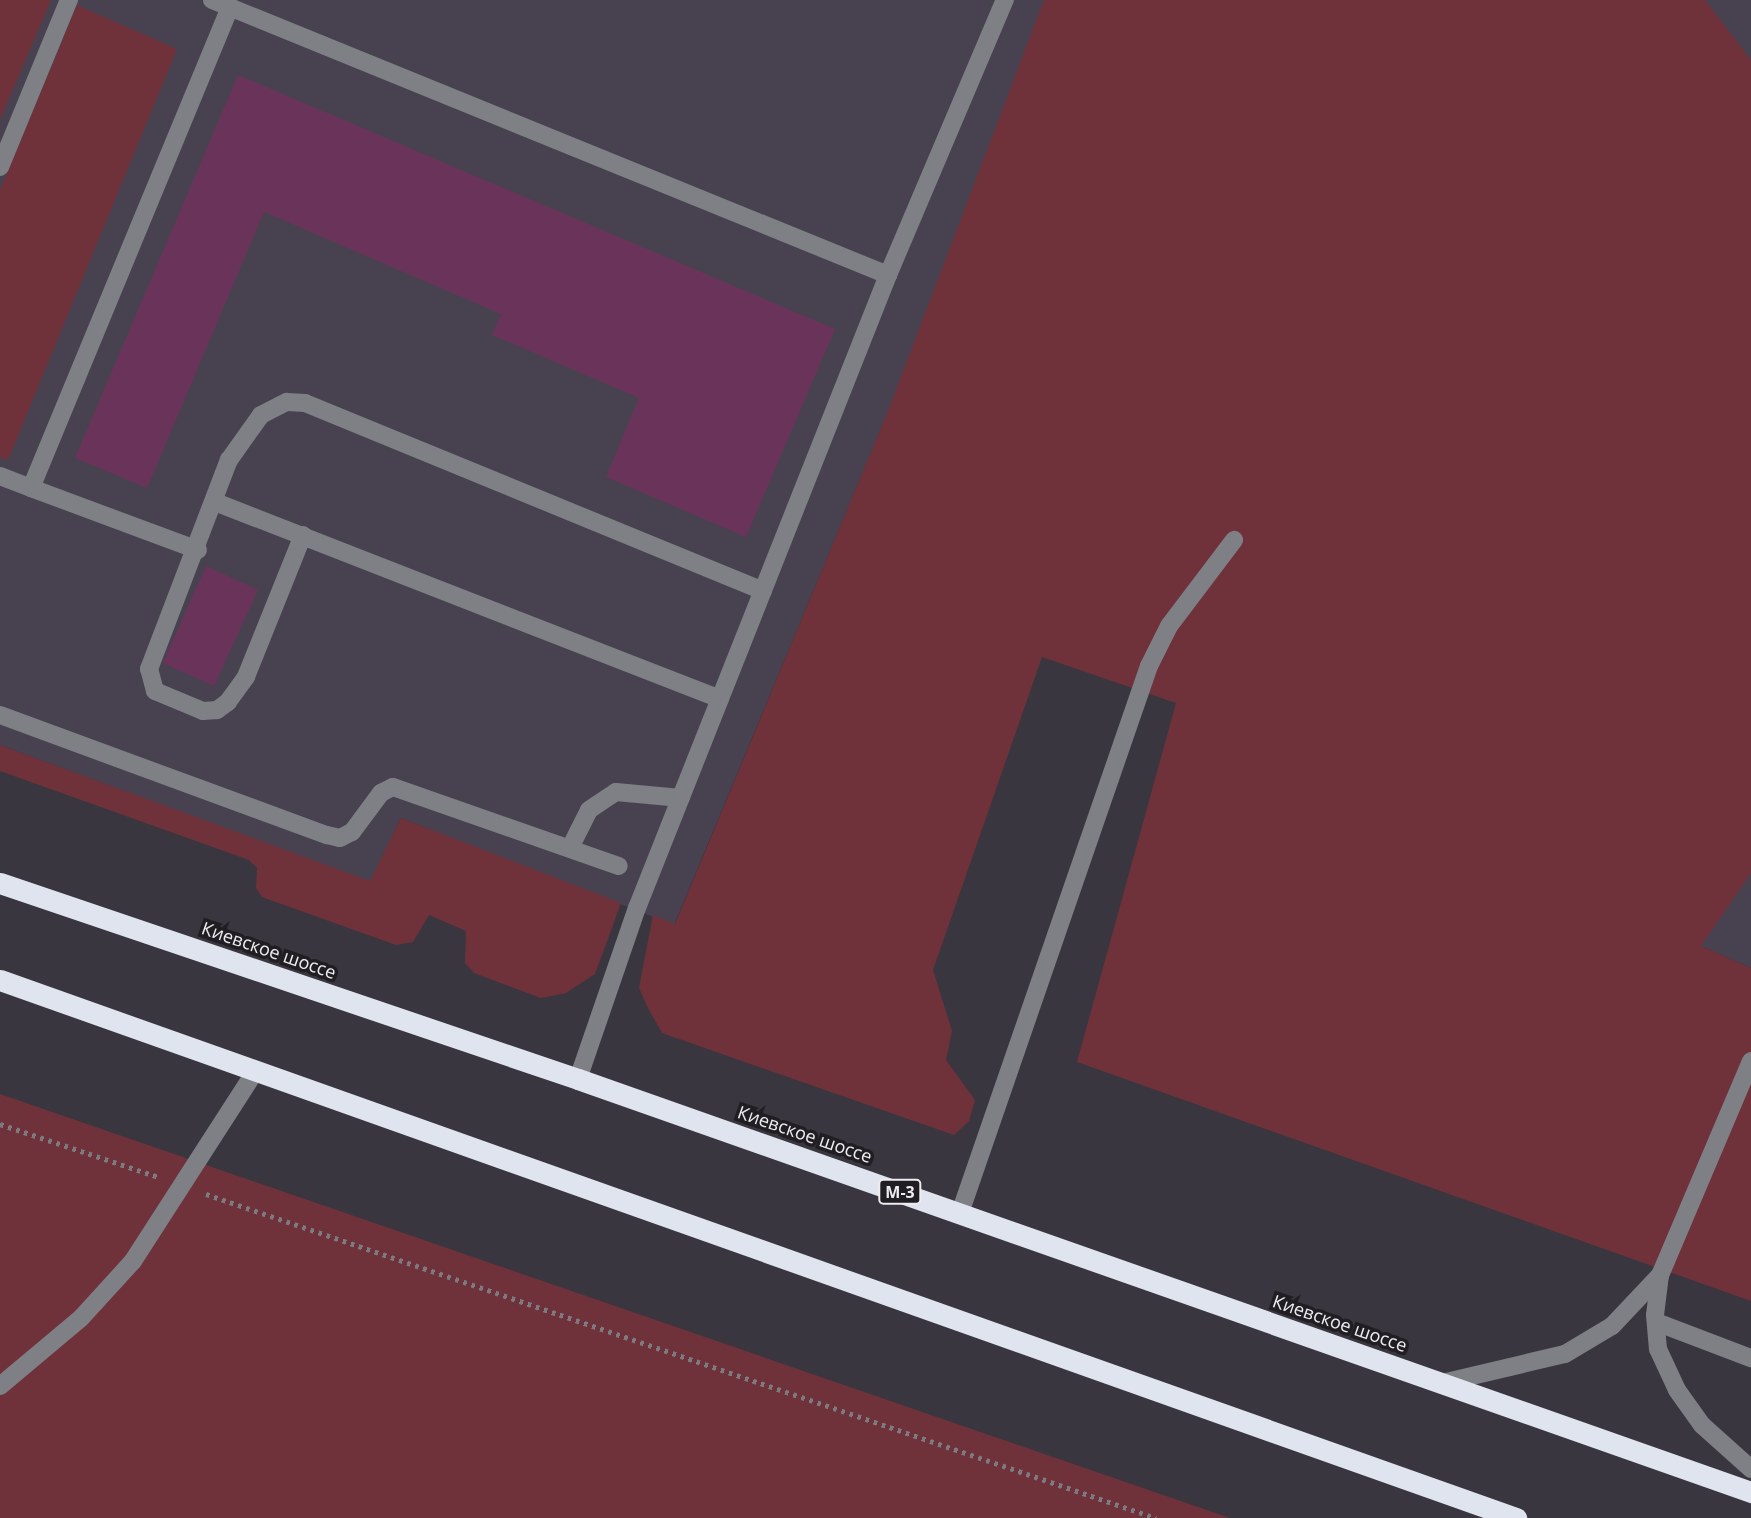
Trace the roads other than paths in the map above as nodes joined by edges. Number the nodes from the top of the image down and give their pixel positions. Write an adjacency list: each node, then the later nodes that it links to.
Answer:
1 (69, 0): 5 (street)
2 (212, 0): 4 (street)
3 (1005, 0): 6 (street)
4 (230, 7): 6 (street); 8 (street)
5 (0, 167)
6 (888, 275): 13 (street)
7 (0, 477): 8 (street)
8 (31, 488): 12 (street)
9 (215, 502): 10 (street); 12 (street); 13 (street)
10 (303, 535): 12 (street); 14 (street)
11 (1234, 540): 24 (street)
12 (198, 550)
13 (763, 590): 14 (street)
14 (720, 699): 16 (street)
15 (0, 715): 17 (street)
16 (681, 798): 17 (street); 23 (street)
17 (570, 848): 18 (street)
18 (618, 866)
19 (0, 883): 23 (highway, Киевское шоссе / М-3)
20 (0, 980): 22 (highway)
21 (1751, 1061): 25 (street)
22 (255, 1072): 29 (street); 32 (highway)
23 (579, 1079): 24 (highway, Киевское шоссе / М-3)
24 (960, 1213): 28 (highway, Киевское шоссе / М-3)
25 (1660, 1275): 26 (street); 28 (street)
26 (1656, 1322): 27 (street); 30 (street)
27 (1751, 1358)
28 (1442, 1383): 31 (highway, Киевское шоссе / М-3)
29 (0, 1386)
30 (1751, 1469)
31 (1751, 1492)
32 (1516, 1518)

